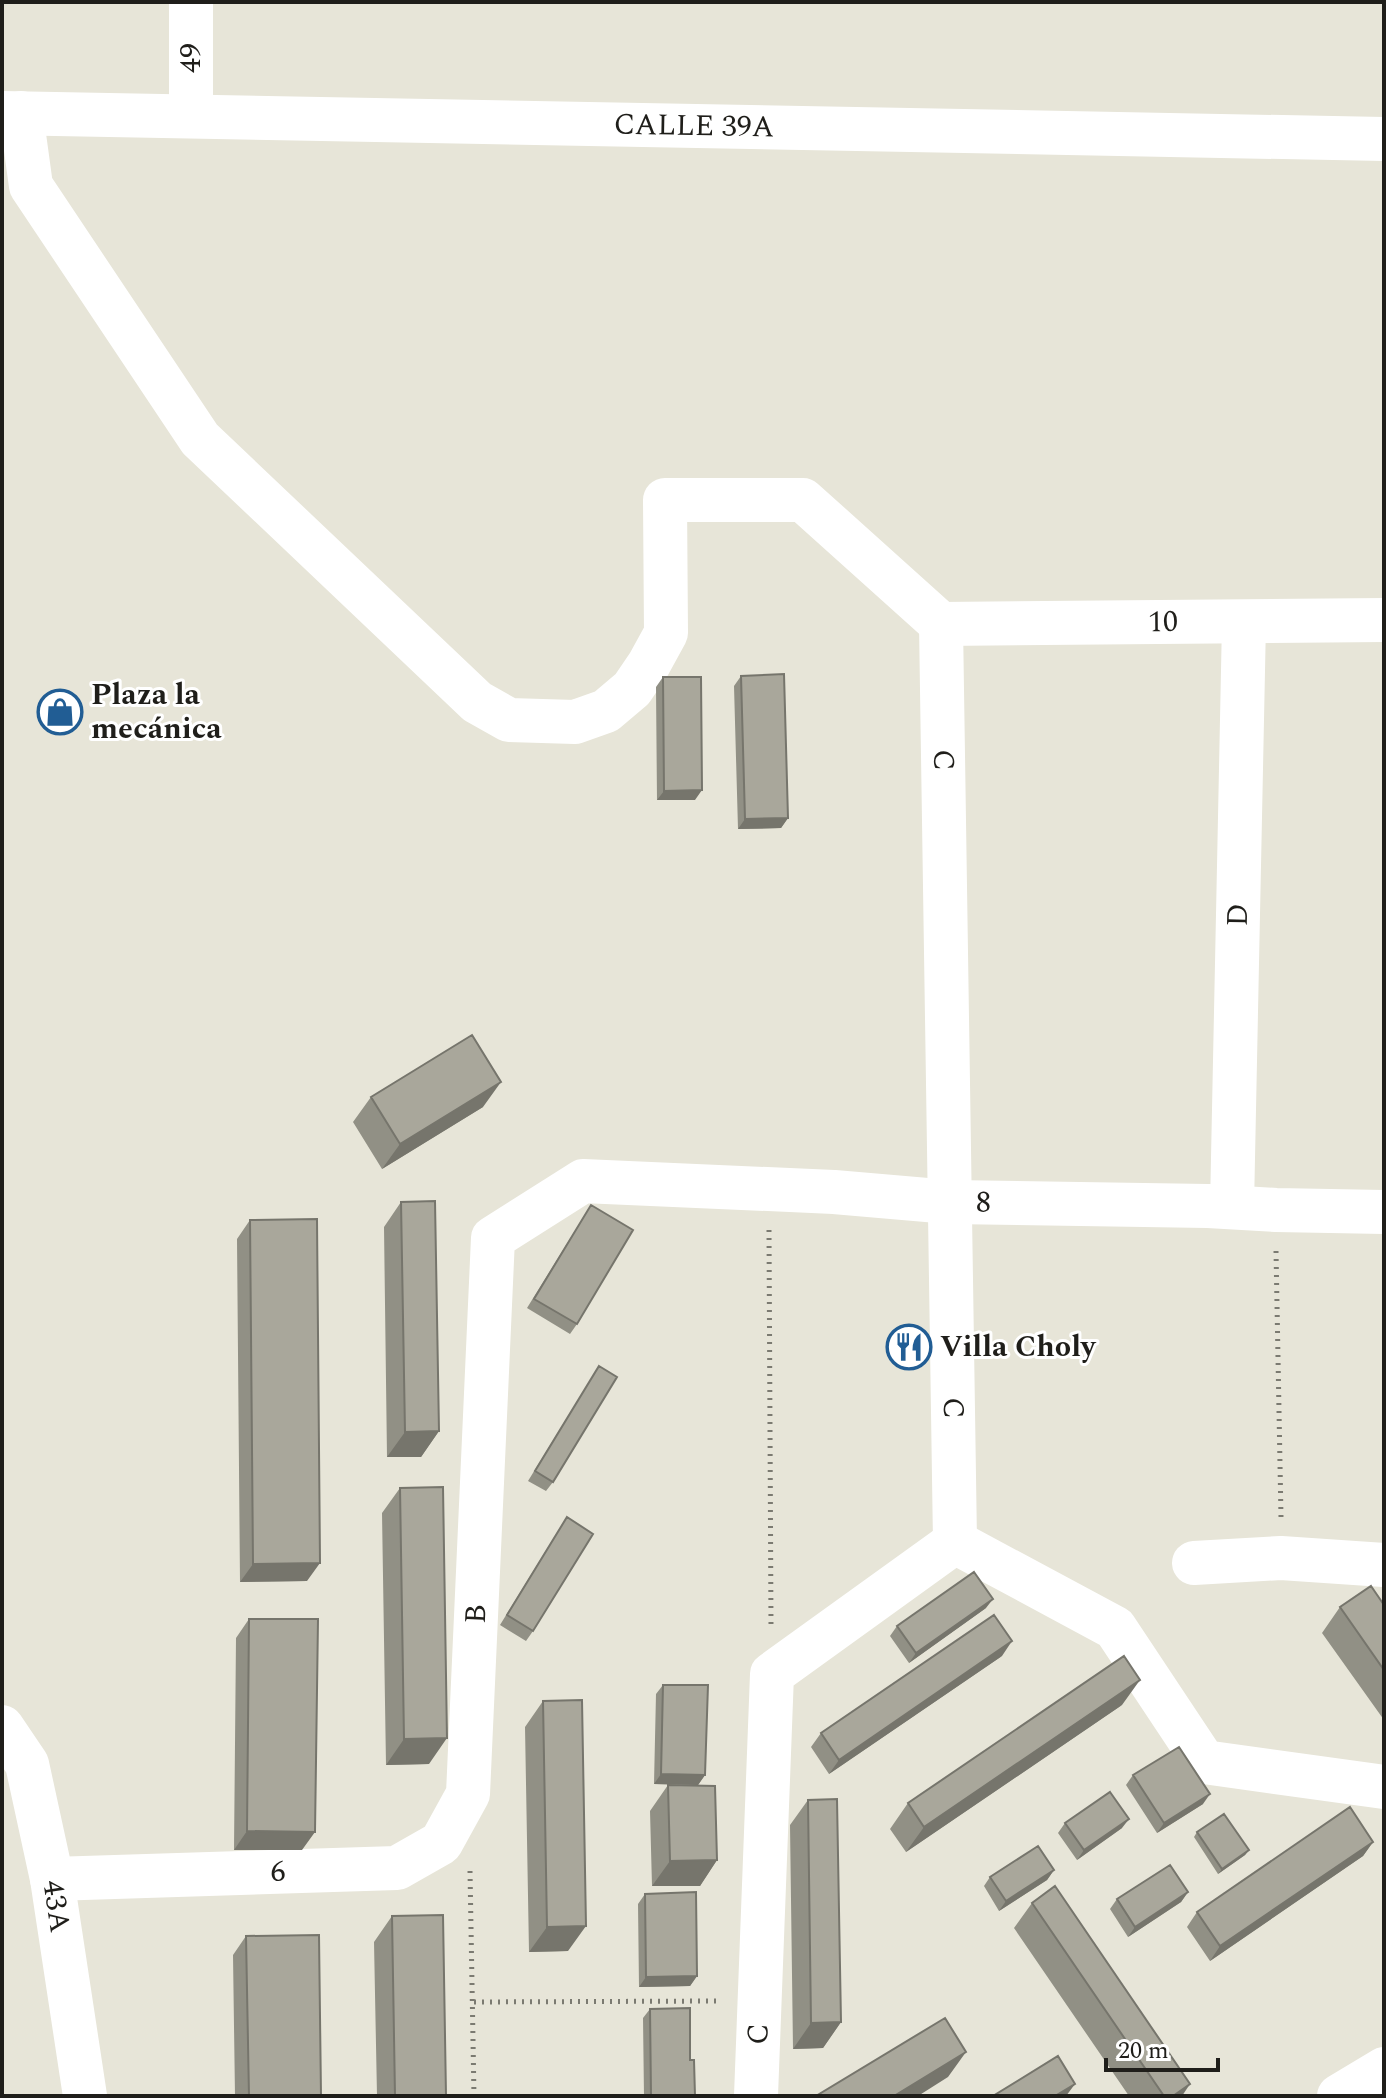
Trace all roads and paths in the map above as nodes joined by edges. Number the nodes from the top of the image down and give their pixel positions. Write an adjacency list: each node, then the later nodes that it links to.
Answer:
1 (191, 2): 3 (street, 49)
2 (12, 113): 3 (street, CALLE 39A); 7 (street)
3 (191, 115): 4 (street, CALLE 39A)
4 (1384, 139)
5 (1384, 620): 6 (street, 10)
6 (1244, 622): 7 (street, 10); 11 (street, D)
7 (941, 624): 10 (street, C)
8 (583, 1181): 9 (street, 8); 21 (street, B)
9 (769, 1189): 10 (street, 8); 18 (path)
10 (950, 1202): 11 (street, 8); 14 (street, C)
11 (1232, 1207): 12 (street, 8)
12 (1276, 1210): 13 (street, 8); 15 (path)
13 (1384, 1212)
14 (955, 1542): 18 (street); 20 (street)
15 (1281, 1558): 16 (street); 17 (street)
16 (1194, 1563)
17 (1384, 1565)
18 (772, 1674): 24 (street, C)
19 (2, 1727): 23 (street, 43A)
20 (1384, 1787)
21 (468, 1794): 23 (street, 6)
22 (470, 1858): 25 (path)
23 (52, 1879): 27 (street, 43A)
24 (760, 2001): 25 (path); 29 (street, C)
25 (474, 2002): 28 (path)
26 (1384, 2069): 30 (street)
27 (85, 2096)
28 (474, 2096)
29 (756, 2096)
30 (1339, 2096)

